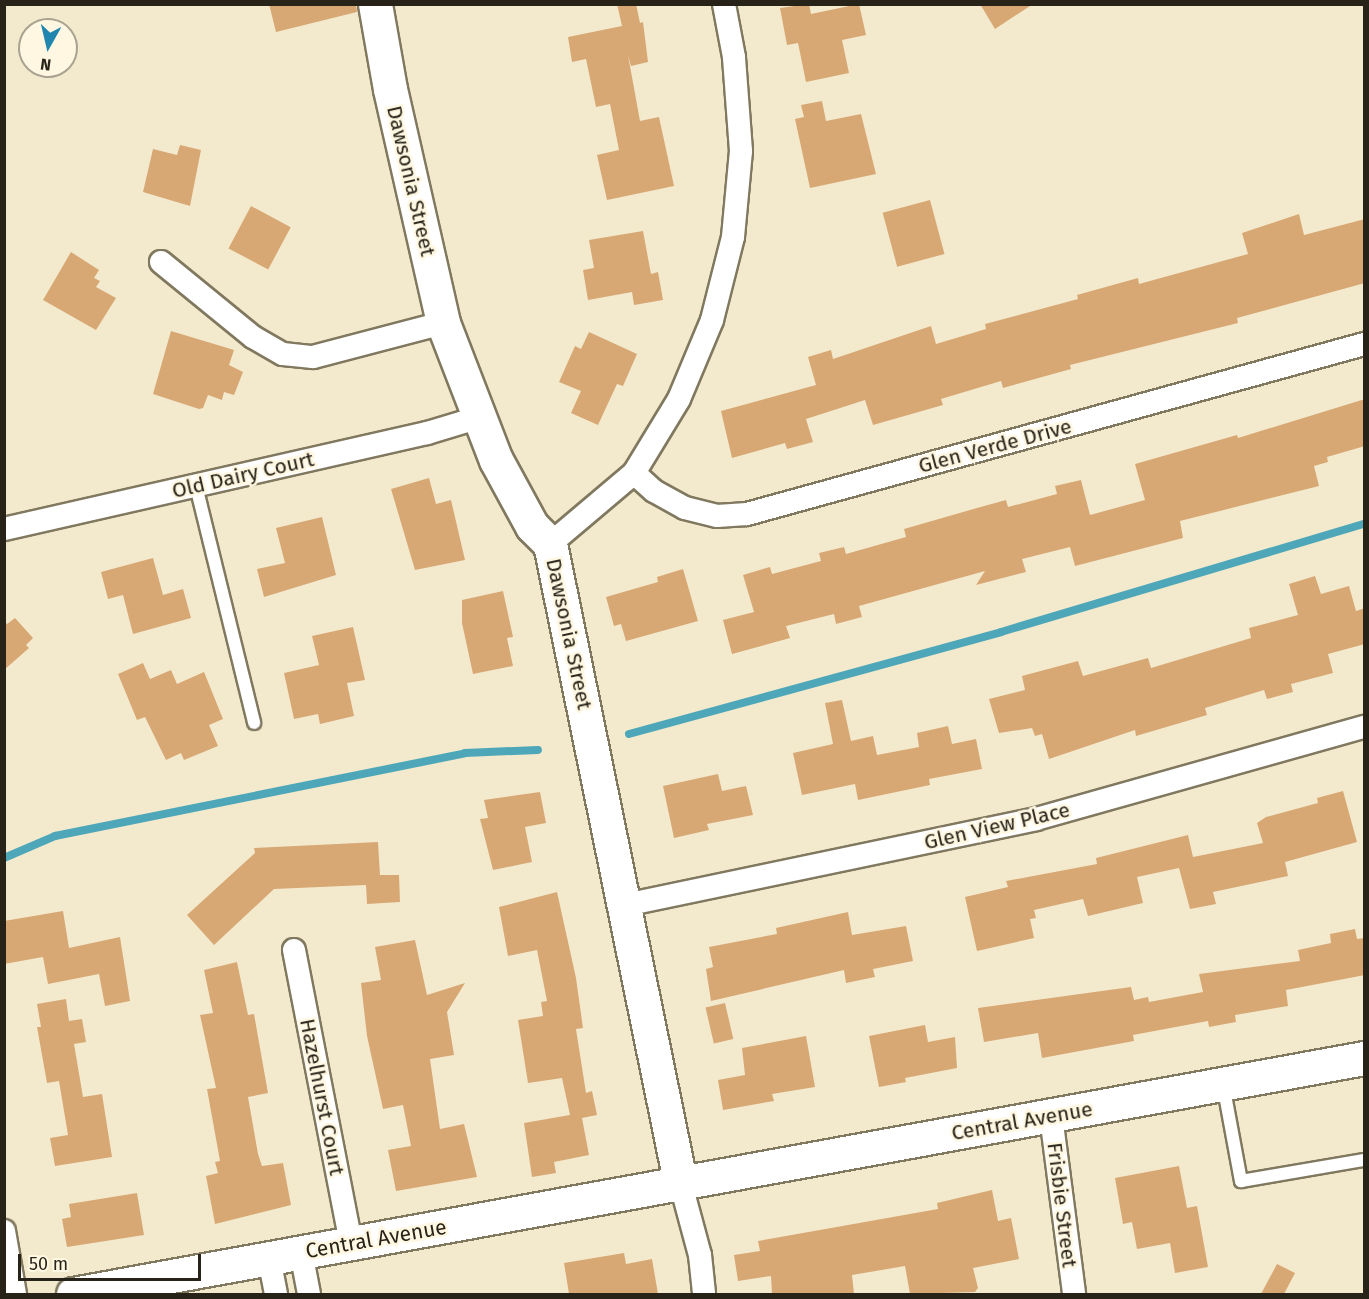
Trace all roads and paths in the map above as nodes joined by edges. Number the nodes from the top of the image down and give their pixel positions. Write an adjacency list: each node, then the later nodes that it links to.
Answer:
1 (375, 4): 4 (main road, Dawsonia Street)
2 (724, 4): 7 (street)
3 (160, 262): 4 (street)
4 (443, 323): 6 (main road, Dawsonia Street)
5 (1365, 344): 7 (street, Glen Verde Drive)
6 (480, 417): 8 (street, Old Dairy Court); 10 (main road, Dawsonia Street)
7 (634, 473): 10 (street)
8 (196, 486): 9 (street, Old Dairy Court); 11 (lane)
9 (4, 529)
10 (550, 544): 13 (main road, Dawsonia Street)
11 (254, 723)
12 (1365, 727): 13 (street, Glen View Place)
13 (625, 905): 19 (main road, Dawsonia Street)
14 (294, 950): 21 (street, Hazelhurst Court)
15 (1365, 1058): 16 (main road, Central Avenue)
16 (1223, 1084): 17 (main road, Central Avenue); 18 (lane)
17 (1052, 1116): 19 (main road, Central Avenue); 29 (street, Frisbie Street)
18 (1365, 1160)
19 (680, 1181): 21 (main road, Central Avenue); 28 (street)
20 (4, 1231): 24 (street)
21 (351, 1244): 22 (main road, Central Avenue)
22 (301, 1252): 23 (main road, Central Avenue); 27 (street)
23 (269, 1258): 25 (main road, Central Avenue); 26 (street)
24 (15, 1294)
25 (73, 1294)
26 (276, 1294)
27 (309, 1294)
28 (704, 1294)
29 (1074, 1294)

